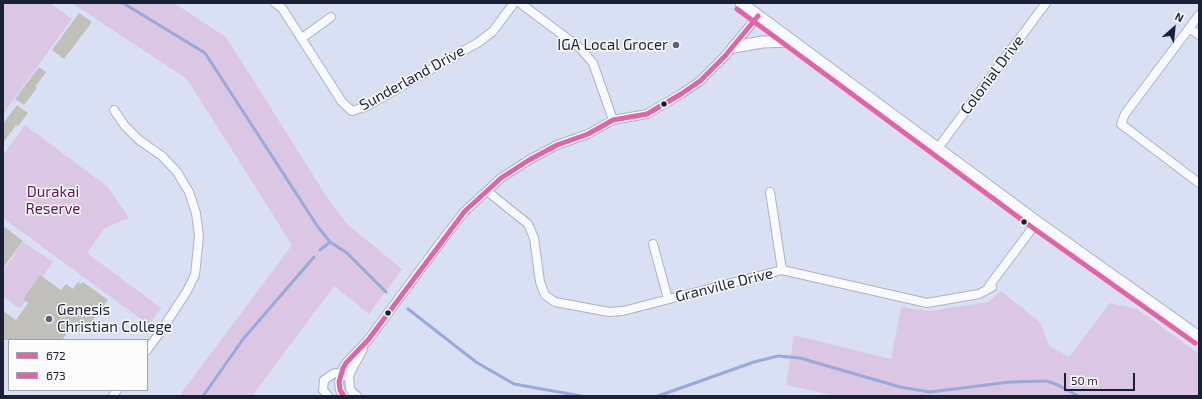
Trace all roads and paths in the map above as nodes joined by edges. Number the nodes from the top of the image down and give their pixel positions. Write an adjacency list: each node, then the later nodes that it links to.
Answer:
1 (276, 3): 11 (street, Sunderland Drive)
2 (514, 3): 11 (street, Sunderland Drive)
3 (520, 3): 15 (street)
4 (741, 3): 7 (main road)
5 (1046, 3): 16 (street, Colonial Drive)
6 (1199, 15): 9 (street)
7 (758, 16): 12 (main road); 13 (street)
8 (331, 18): 11 (street)
9 (1189, 28): 10 (street); 17 (street)
10 (1199, 35)
11 (302, 38)
12 (792, 41): 13 (main road); 16 (main road)
13 (734, 47): 15 (street)
14 (114, 110): 26 (street)
15 (613, 120): 18 (street)
16 (938, 148): 20 (main road)
17 (1199, 183)
18 (487, 191): 23 (street, Granville Drive); 25 (street)
19 (770, 192): 22 (street)
20 (1037, 222): 22 (street, Granville Drive); 24 (main road)
21 (653, 244): 23 (street)
22 (782, 270): 23 (street, Granville Drive)
23 (668, 299)
24 (1199, 338)
25 (368, 340): 27 (street); 28 (street)
26 (148, 349)
27 (340, 378): 28 (street); 29 (street); 30 (street)
28 (352, 387): 30 (street)
29 (328, 396)
30 (343, 396)

